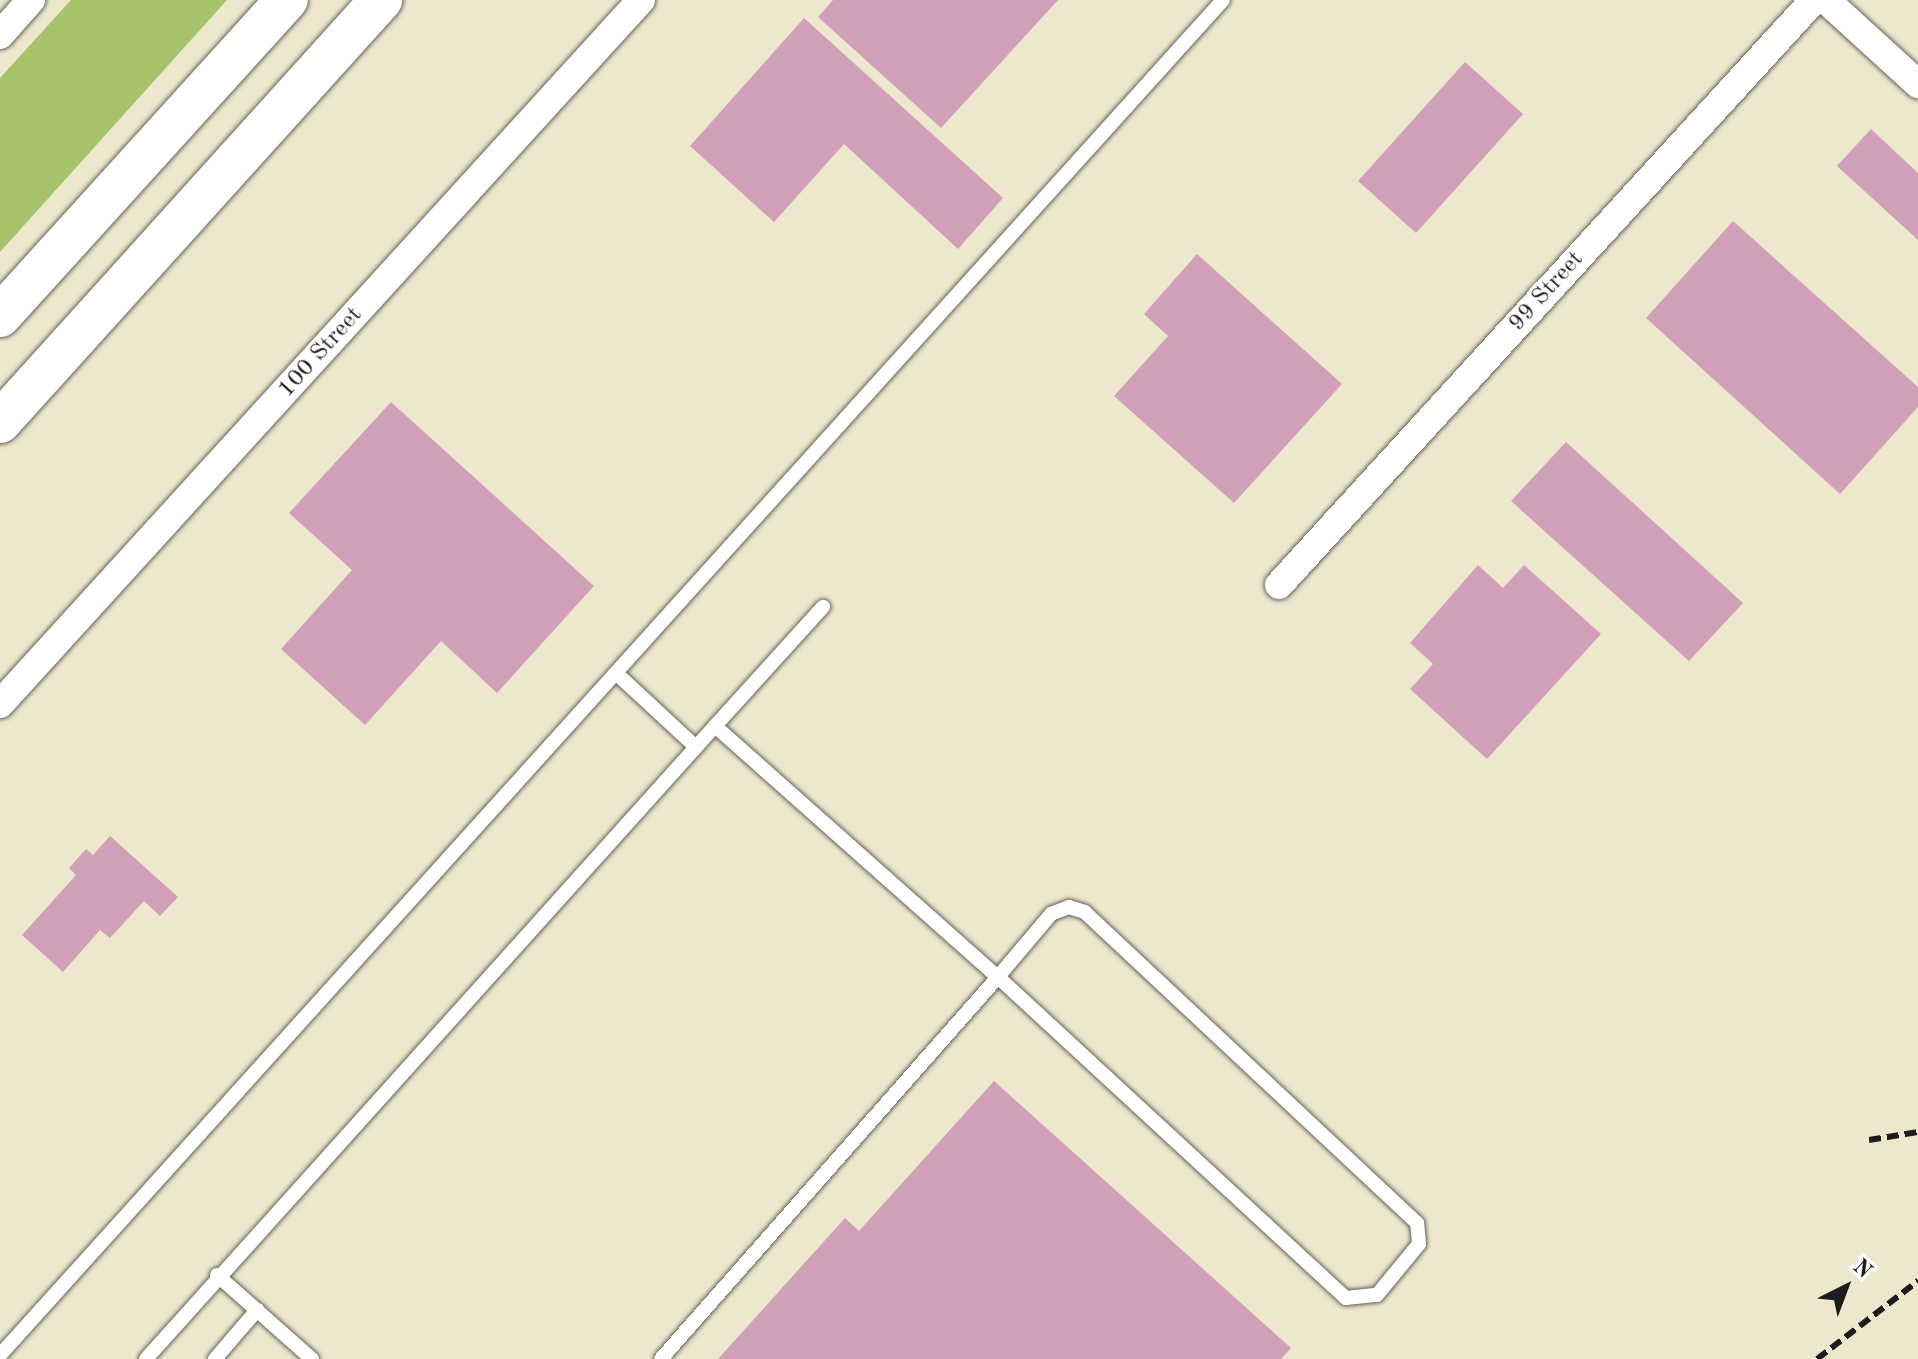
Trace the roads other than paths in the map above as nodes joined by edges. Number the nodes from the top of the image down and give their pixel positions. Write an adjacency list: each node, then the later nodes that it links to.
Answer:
1 (31, 0): 8 (street)
2 (287, 0): 10 (main road)
3 (381, 0): 11 (main road)
4 (641, 0): 15 (street, 100 Street)
5 (1223, 0): 14 (lane)
6 (1814, 0): 12 (street, 99 Street)
7 (1826, 0): 9 (street)
8 (0, 35)
9 (1918, 84)
10 (0, 316)
11 (0, 422)
12 (1279, 585)
13 (823, 607): 16 (lane)
14 (616, 673): 17 (lane); 21 (lane)
15 (0, 704)
16 (715, 726): 17 (lane); 18 (lane)
17 (696, 747): 19 (lane)
18 (998, 977): 18 (lane); 25 (lane)
19 (217, 1275): 20 (lane); 22 (lane)
20 (257, 1310): 23 (lane); 24 (lane)
21 (0, 1355)
22 (146, 1359)
23 (215, 1359)
24 (312, 1359)
25 (661, 1359)

